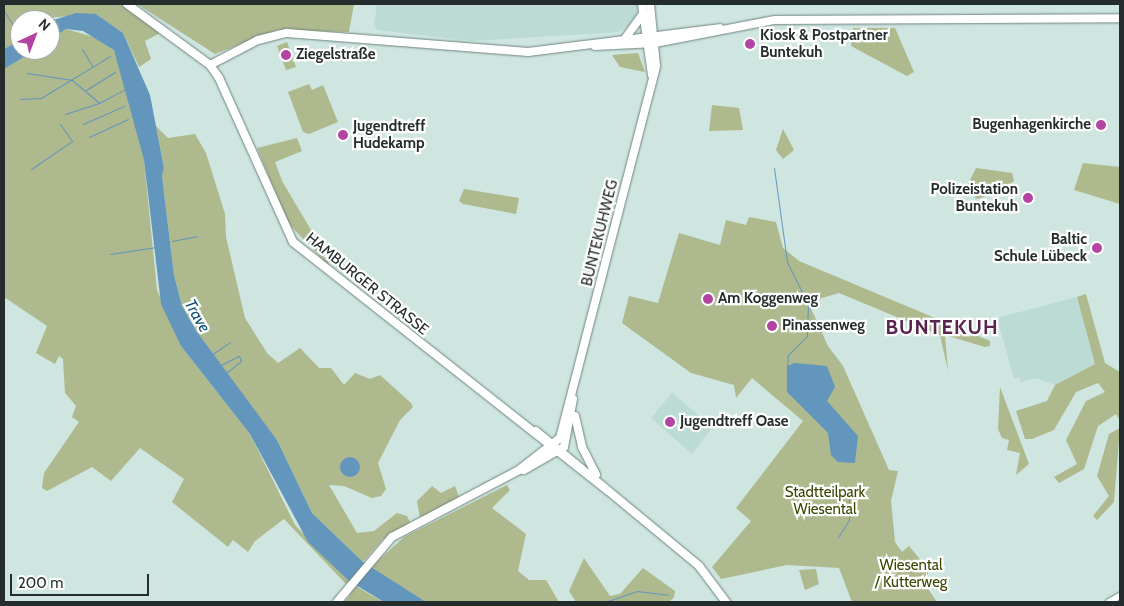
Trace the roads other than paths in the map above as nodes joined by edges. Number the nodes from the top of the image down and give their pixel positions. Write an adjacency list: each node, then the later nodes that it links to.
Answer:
1 (127, 4): 9 (main road, HAMBURGER STRASSE)
2 (642, 4): 4 (main road)
3 (650, 4): 7 (main road)
4 (643, 14): 6 (main road); 7 (main road)
5 (1120, 18): 7 (main road)
6 (624, 40): 7 (main road); 8 (main road)
7 (650, 40): 8 (main road); 10 (main road, BUNTEKUHWEG)
8 (595, 46): 9 (main road)
9 (210, 65): 12 (main road, HAMBURGER STRASSE)
10 (573, 397): 11 (main road, BUNTEKUHWEG); 12 (main road, BUNTEKUHWEG)
11 (574, 407): 12 (main road, BUNTEKUHWEG); 13 (main road)
12 (557, 451): 13 (main road); 14 (main road); 16 (main road)
13 (601, 481): 14 (main road)
14 (608, 491): 17 (main road)
15 (1120, 596): 18 (street)
16 (337, 602)
17 (726, 602)
18 (1109, 602)

